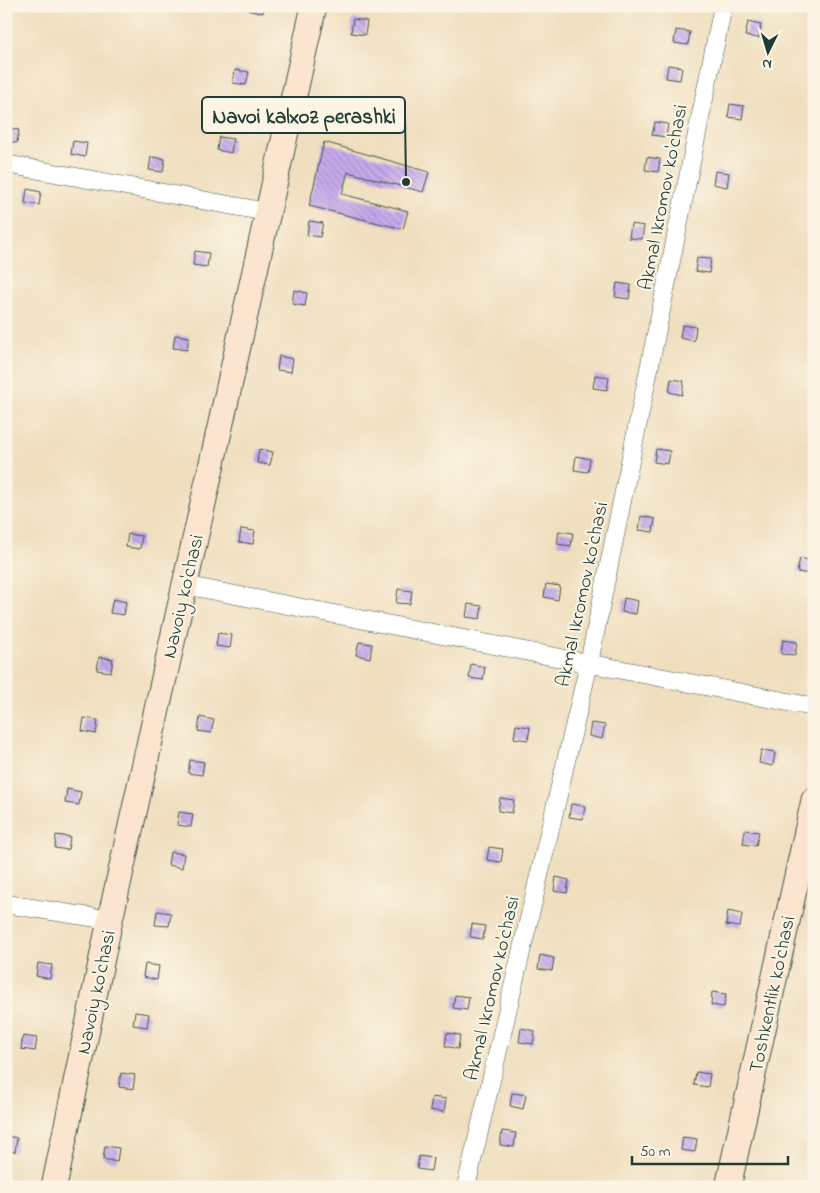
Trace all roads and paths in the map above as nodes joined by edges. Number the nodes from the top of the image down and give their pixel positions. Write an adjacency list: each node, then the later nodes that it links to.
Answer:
1 (314, 6): 4 (street, Navoiy ko'chasi)
2 (723, 6): 6 (street, Akmal Ikromov ko'chasi)
3 (6, 164): 4 (street)
4 (267, 212): 5 (street, Navoiy ko'chasi)
5 (184, 585): 6 (street); 10 (street, Navoiy ko'chasi)
6 (589, 663): 7 (street); 12 (street, Akmal Ikromov ko'chasi)
7 (814, 707)
8 (814, 800): 13 (street, Toshkentlik ko'chasi)
9 (6, 904): 10 (street)
10 (110, 920): 11 (street, Navoiy ko'chasi)
11 (54, 1187)
12 (466, 1187)
13 (728, 1187)

